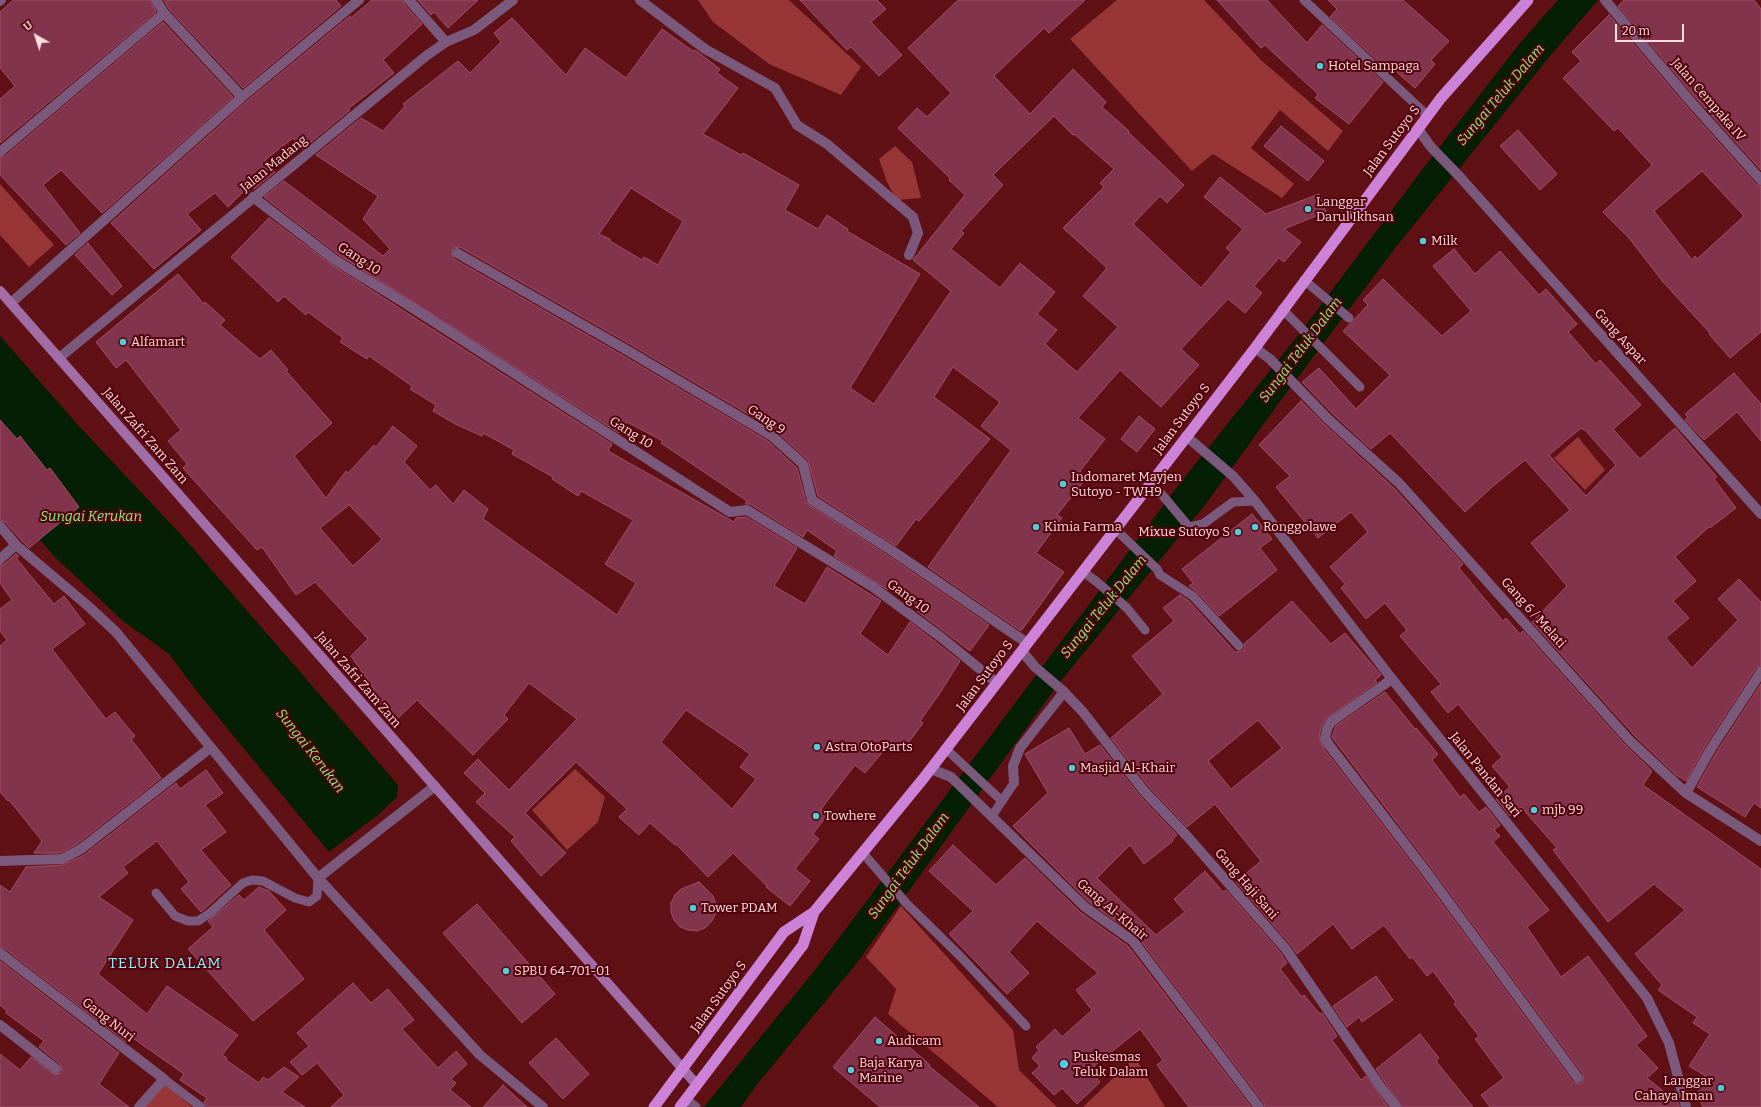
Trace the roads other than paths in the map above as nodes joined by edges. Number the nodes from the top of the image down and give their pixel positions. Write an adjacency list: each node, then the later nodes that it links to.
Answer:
1 (156, 0): 9 (street)
2 (359, 0): 11 (street)
3 (409, 0): 10 (street)
4 (513, 0): 10 (street, Jalan Madang)
5 (640, 0): 18 (street)
6 (1304, 0): 12 (lane)
7 (1528, 0): 12 (highway, Jalan Sutoyo S)
8 (1606, 1): 15 (street, Jalan Cempaka IV)
9 (164, 13): 11 (street); 14 (street)
10 (446, 42): 16 (street, Jalan Madang)
11 (242, 97): 21 (street)
12 (1428, 116): 13 (highway, Jalan Sutoyo S)
13 (1418, 129): 19 (highway, Jalan Sutoyo S); 30 (street, Gang Aspar)
14 (0, 152)
15 (1761, 180)
16 (253, 197): 25 (street, Jalan Madang); 42 (street, Gang 10)
17 (457, 253): 38 (street, Gang 9)
18 (909, 255)
19 (1304, 280): 22 (highway, Jalan Sutoyo S); 23 (lane)
20 (0, 291): 21 (main road, Jalan Zafri Zam Zam)
21 (11, 303): 25 (main road, Jalan Zafri Zam Zam)
22 (1282, 309): 24 (highway, Jalan Sutoyo S); 26 (lane)
23 (1349, 318)
24 (1255, 348): 27 (highway, Jalan Sutoyo S); 49 (street, Gang 6 / Melati)
25 (59, 358): 48 (main road, Jalan Zafri Zam Zam)
26 (1360, 387)
27 (1186, 436): 28 (highway, Jalan Sutoyo S); 29 (street, Jalan Pandan Sari)
28 (1150, 483): 29 (lane); 32 (highway, Jalan Sutoyo S)
29 (1255, 501): 41 (street, Jalan Pandan Sari)
30 (1761, 514)
31 (0, 526): 33 (street)
32 (1115, 528): 35 (highway, Jalan Sutoyo S); 37 (lane)
33 (16, 545): 34 (street); 44 (street)
34 (0, 559)
35 (1082, 571): 36 (lane); 38 (highway, Jalan Sutoyo S)
36 (1145, 630)
37 (1239, 646)
38 (1024, 647): 39 (street, Gang 9); 42 (highway, Jalan Sutoyo S)
39 (1035, 666): 43 (street, Gang Haji Sani)
40 (1761, 672): 49 (street)
41 (1392, 679): 63 (street); 74 (street, Jalan Pandan Sari)
42 (997, 683): 45 (highway, Jalan Sutoyo S)
43 (1063, 691): 47 (street); 73 (street, Gang Haji Sani)
44 (210, 748): 54 (street); 55 (street)
45 (946, 748): 46 (highway, Jalan Sutoyo S); 50 (lane)
46 (931, 769): 51 (street, Gang Al-Khair); 53 (highway, Jalan Sutoyo S)
47 (1014, 783): 50 (lane)
48 (435, 786): 55 (street); 62 (main road, Jalan Zafri Zam Zam)
49 (1686, 793): 52 (street, Gang 6 / Melati)
50 (1002, 801): 51 (lane)
51 (992, 816): 72 (street, Gang Al-Khair)
52 (1761, 841)
53 (862, 852): 57 (highway, Jalan Sutoyo S); 60 (lane)
54 (0, 862)
55 (318, 878): 56 (lane); 69 (street)
56 (156, 893)
57 (814, 912): 62 (highway, Jalan Sutoyo S); 65 (highway, Jalan Sutoyo S)
58 (0, 953): 64 (street, Gang Nuri)
59 (0, 1025): 61 (street)
60 (1026, 1026)
61 (56, 1069)
62 (683, 1070): 65 (main road, Jalan Zafri Zam Zam); 70 (highway, Jalan Sutoyo S)
63 (1578, 1078)
64 (164, 1079): 67 (street); 68 (lane, Gang Nuri)
65 (697, 1085): 66 (highway, Jalan Sutoyo S)
66 (683, 1103): 71 (lane)
67 (139, 1107)
68 (201, 1107)
69 (543, 1107)
70 (654, 1107)
71 (696, 1107)
72 (1259, 1107)
73 (1396, 1107)
74 (1686, 1107)

